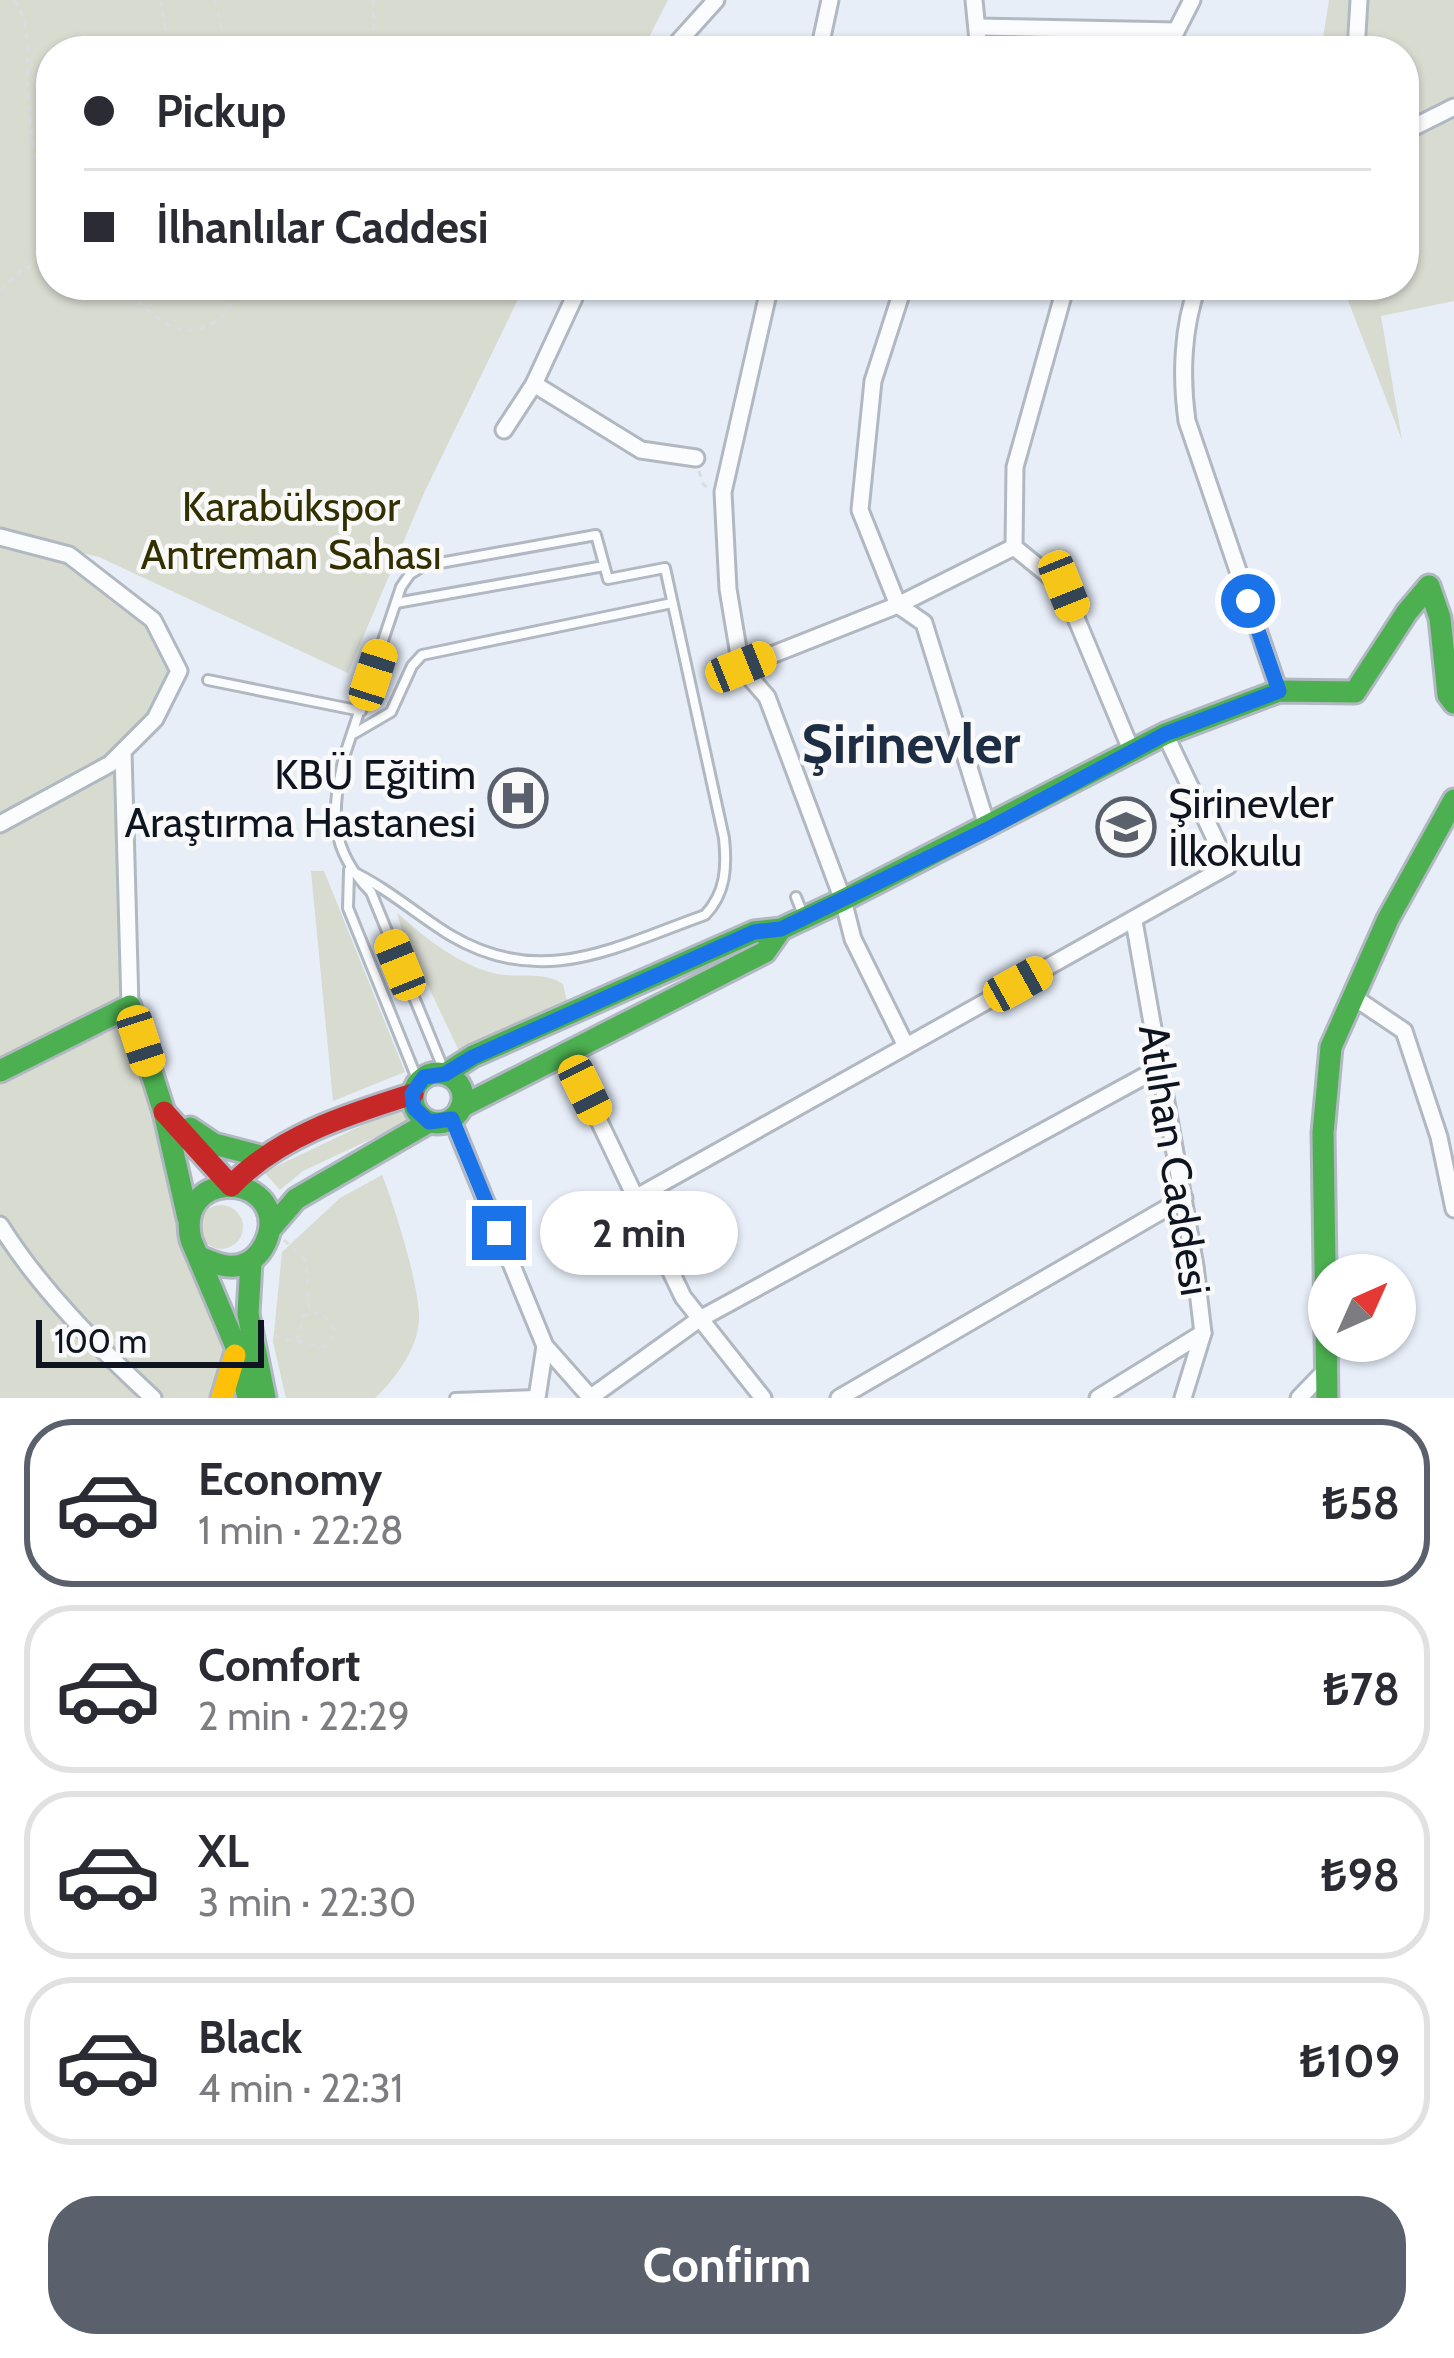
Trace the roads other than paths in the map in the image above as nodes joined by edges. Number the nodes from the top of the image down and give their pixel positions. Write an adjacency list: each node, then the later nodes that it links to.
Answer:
1 (716, 0): 8 (street)
2 (830, 0): 9 (street)
3 (974, 0): 6 (street)
4 (1192, 0): 7 (street)
5 (1360, 0): 12 (street)
6 (977, 27): 7 (street); 10 (street)
7 (1176, 31): 11 (street)
8 (684, 36)
9 (822, 36)
10 (978, 36)
11 (1174, 36)
12 (1357, 36)
13 (1454, 107): 14 (street)
14 (1419, 124)
15 (573, 300): 20 (street)
16 (767, 300): 29 (street)
17 (899, 300): 28 (street)
18 (1062, 300): 24 (street)
19 (1192, 300): 31 (street)
20 (534, 384): 21 (street); 22 (street)
21 (504, 430)
22 (696, 458)
23 (0, 537): 36 (street)
24 (1014, 547): 28 (street); 37 (street)
25 (604, 566): 26 (lane); 26 (lane); 27 (lane)
26 (396, 603): 33 (lane)
27 (672, 603): 34 (lane); 41 (lane)
28 (898, 605): 29 (street); 40 (street)
29 (741, 667): 42 (street)
30 (208, 680): 33 (lane)
31 (1279, 691): 32 (street); 35 (street)
32 (1454, 703)
33 (362, 711): 34 (lane)
34 (354, 734): 41 (lane)
35 (1165, 734): 37 (street); 43 (street)
36 (123, 752): 39 (street); 46 (street)
37 (1132, 752): 40 (street)
38 (1454, 800): 45 (street)
39 (0, 824)
40 (988, 829): 42 (street)
41 (350, 870): 51 (lane); 52 (lane)
42 (843, 900): 44 (street); 47 (street)
43 (1134, 921): 47 (street); 49 (street, Atlıhan Caddesi)
44 (781, 929): 48 (street); 51 (street)
45 (1352, 996): 59 (street); 70 (street)
46 (130, 1006): 50 (street); 53 (street)
47 (906, 1046): 57 (street)
48 (567, 1054): 54 (street); 57 (street)
49 (1161, 1067): 58 (street, Atlıhan Caddesi); 66 (street)
50 (0, 1071)
51 (445, 1074): 52 (street); 54 (street)
52 (416, 1088): 54 (street); 55 (street)
53 (164, 1112): 55 (street); 56 (street); 60 (street)
54 (448, 1116): 62 (street); 68 (street)
55 (260, 1156): 56 (street)
56 (231, 1186): 60 (street); 62 (street)
57 (638, 1197): 66 (street)
58 (1184, 1198): 67 (street, Atlıhan Caddesi); 79 (street)
59 (1454, 1209)
60 (188, 1219): 63 (street)
61 (0, 1226): 72 (street)
62 (271, 1228): 64 (street)
63 (200, 1257): 64 (street); 69 (street)
64 (251, 1262): 65 (street)
65 (245, 1314): 69 (street); 75 (street)
66 (698, 1319): 77 (street); 78 (street)
67 (1203, 1333): 80 (street); 81 (street, Atlıhan Caddesi)
68 (545, 1346): 71 (street); 77 (street)
69 (237, 1349): 73 (street); 74 (street)
70 (1329, 1366): 82 (street); 83 (street)
71 (537, 1396): 76 (lane)
72 (153, 1398)
73 (223, 1398)
74 (248, 1398)
75 (265, 1398)
76 (455, 1398)
77 (591, 1398)
78 (763, 1398)
79 (838, 1398)
80 (1098, 1398)
81 (1183, 1398)
82 (1299, 1398)
83 (1327, 1398)

